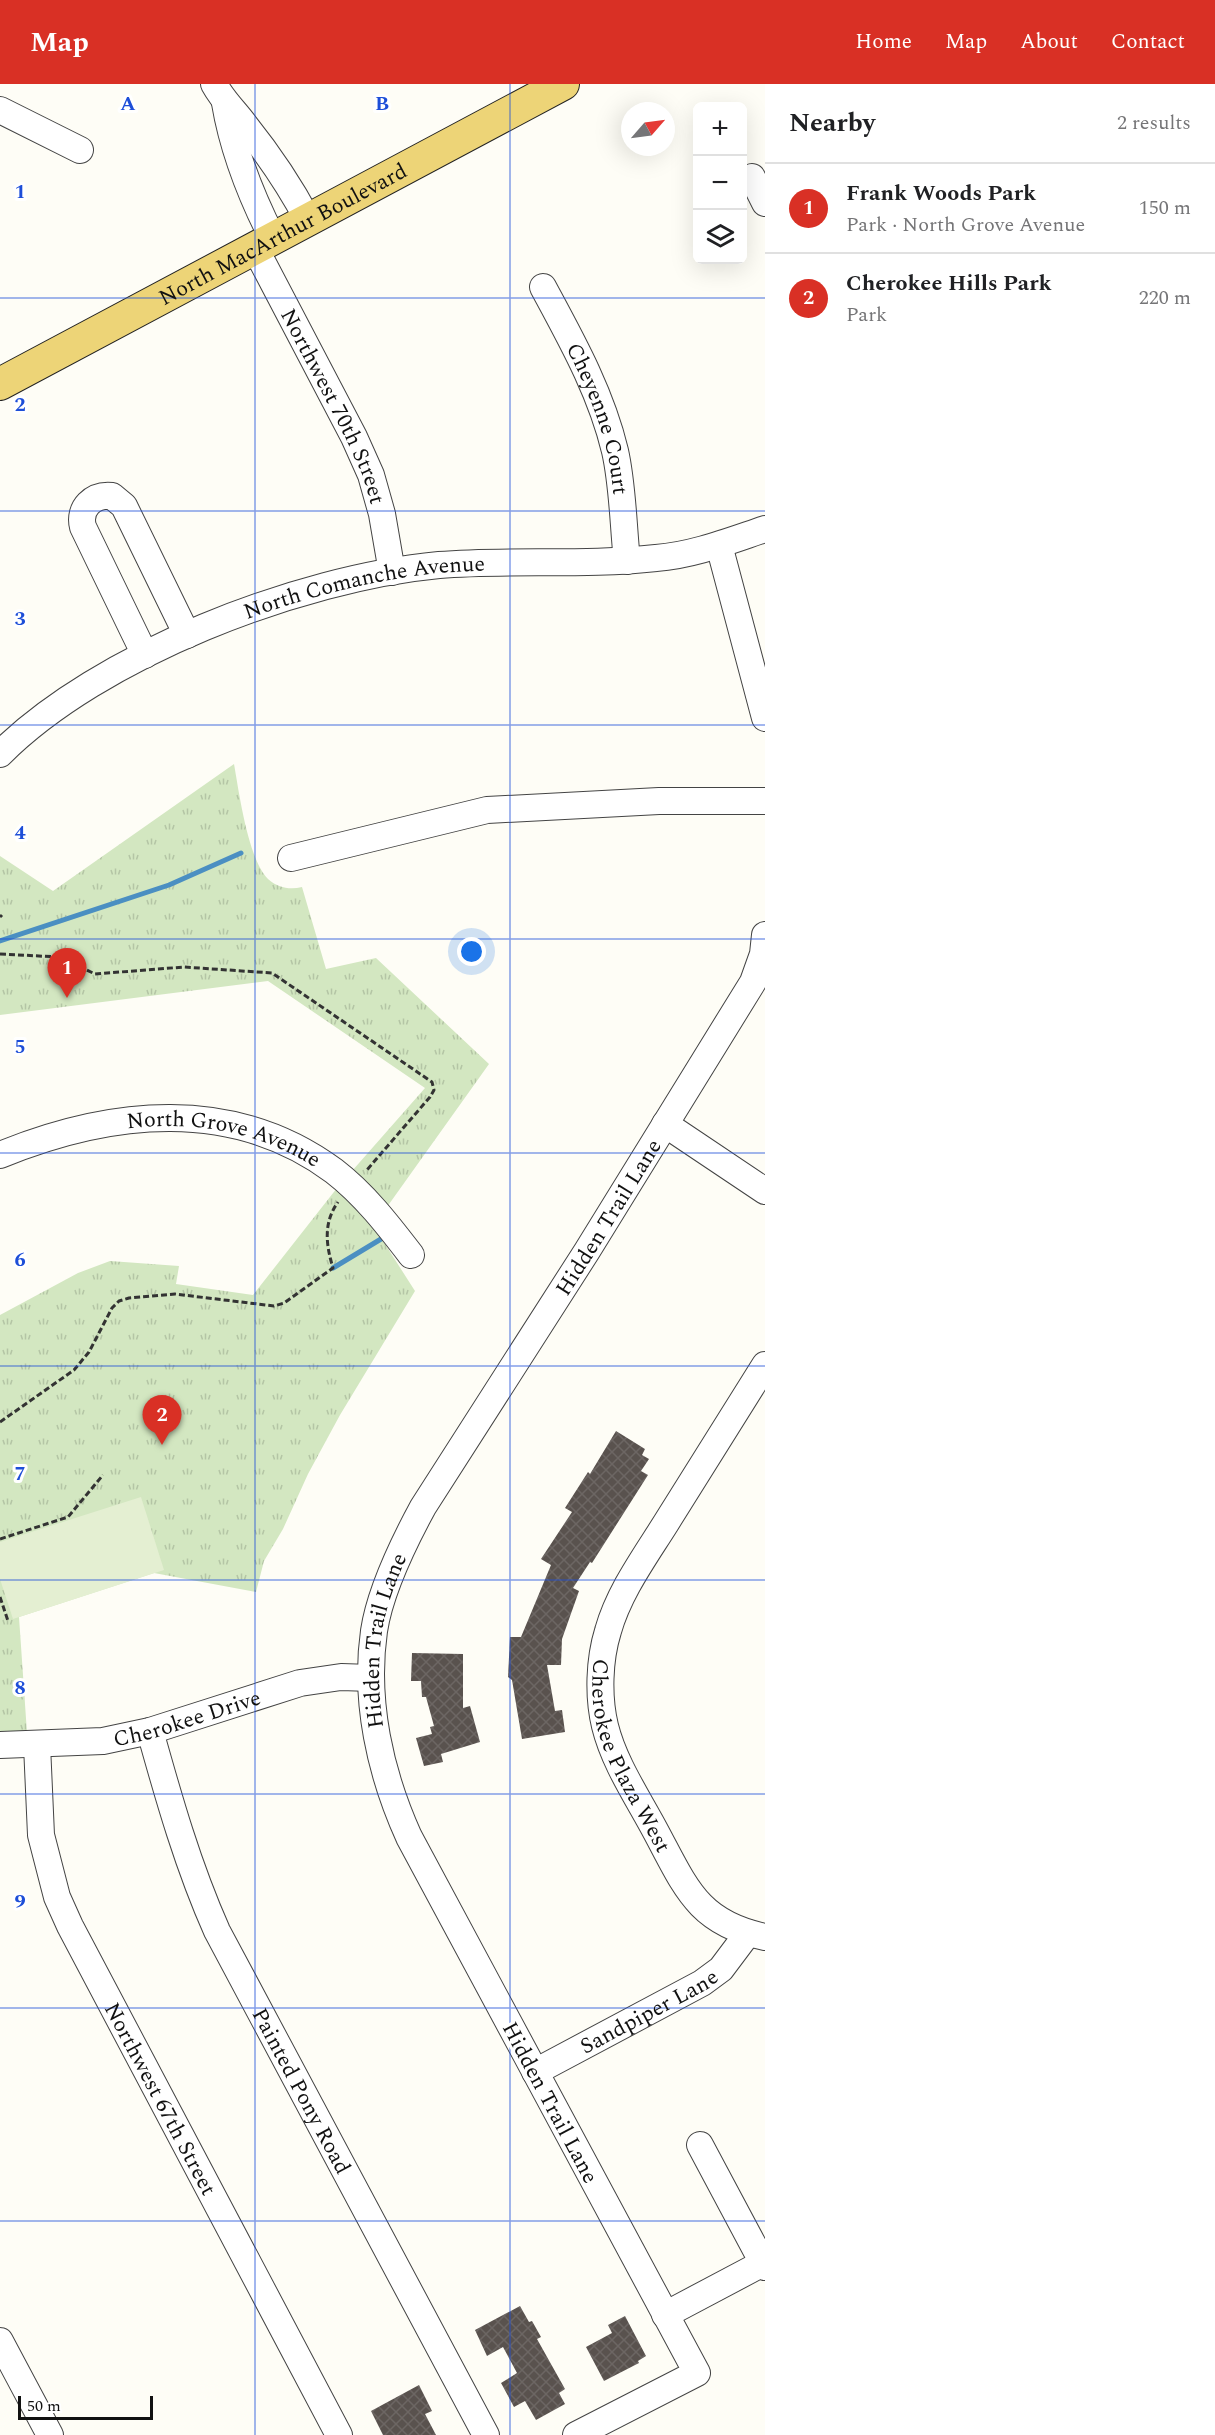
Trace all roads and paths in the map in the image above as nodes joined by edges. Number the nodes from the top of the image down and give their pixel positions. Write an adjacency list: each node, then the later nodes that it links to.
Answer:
1 (563, 84): 7 (main road, North MacArthur Boulevard)
2 (219, 94): 7 (street); 8 (street, Northwest 70th Street)
3 (0, 110): 4 (street)
4 (80, 150)
5 (752, 177): 6 (street)
6 (765, 203)
7 (308, 220): 8 (main road, North MacArthur Boulevard)
8 (264, 243): 10 (main road, North MacArthur Boulevard); 14 (street, Northwest 70th Street)
9 (543, 287): 13 (street, Cheyenne Court)
10 (0, 384)
11 (765, 529): 12 (street, North Comanche Avenue)
12 (719, 545): 13 (street, North Comanche Avenue); 17 (street)
13 (627, 561): 14 (street, North Comanche Avenue)
14 (392, 572): 15 (street, North Comanche Avenue)
15 (187, 635): 16 (street, North Comanche Avenue); 16 (street)
16 (145, 655): 18 (street, North Comanche Avenue)
17 (765, 718)
18 (0, 754)
19 (765, 801): 20 (street)
20 (291, 858)
21 (765, 935): 23 (street, Hidden Trail Lane)
22 (0, 954): 25 (path)
23 (665, 1124): 26 (street); 34 (street, Hidden Trail Lane)
24 (0, 1155): 25 (street, North Grove Avenue)
25 (352, 1186): 27 (street, North Grove Avenue); 29 (path)
26 (765, 1191)
27 (411, 1255)
28 (765, 1365): 38 (street, Cherokee Plaza West)
29 (0, 1422)
30 (103, 1475): 31 (path)
31 (0, 1539)
32 (0, 1597): 33 (path)
33 (8, 1621)
34 (371, 1678): 35 (street, Cherokee Drive); 39 (street, Hidden Trail Lane)
35 (150, 1731): 37 (street, Cherokee Drive); 46 (street, Painted Pony Road)
36 (0, 1745): 37 (street, Cherokee Drive)
37 (37, 1745): 45 (street, Northwest 67th Street)
38 (756, 1935): 39 (street, Sandpiper Lane)
39 (535, 2072): 42 (street, Hidden Trail Lane)
40 (700, 2145): 41 (street)
41 (764, 2264): 42 (street)
42 (666, 2315): 47 (street, Hidden Trail Lane)
43 (0, 2341): 44 (street)
44 (50, 2435)
45 (339, 2435)
46 (486, 2435)
47 (576, 2435)

